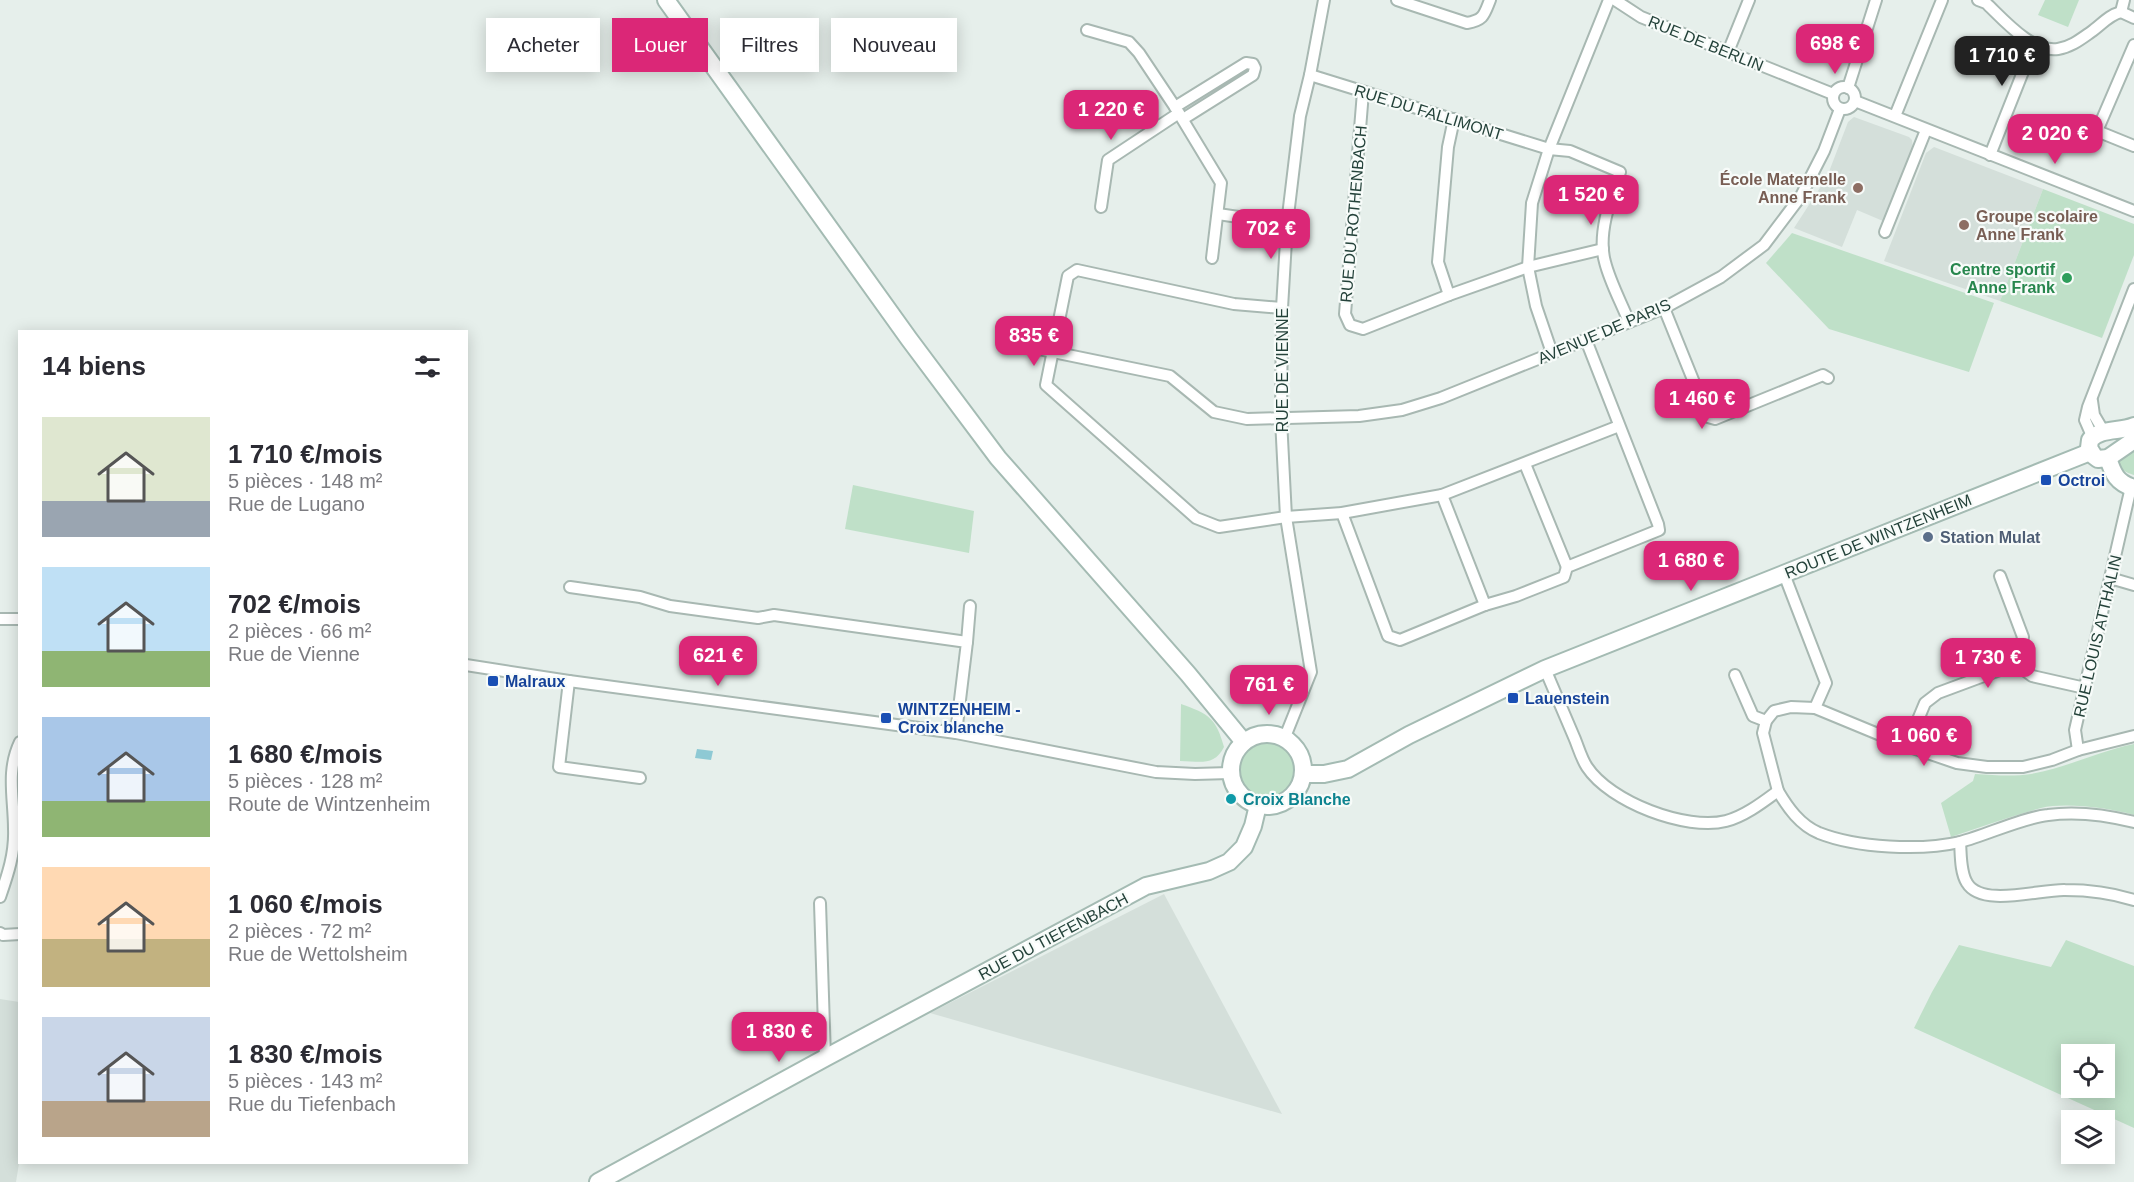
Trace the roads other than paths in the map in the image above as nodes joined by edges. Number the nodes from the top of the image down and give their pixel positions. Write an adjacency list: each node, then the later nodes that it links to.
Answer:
1 (666, 0): 82 (main road)
2 (1324, 0): 18 (street, RUE DE VIENNE)
3 (1397, 0): 4 (street)
4 (1490, 0)
5 (1609, 0): 29 (street)
6 (1615, 0): 17 (street, RUE DE BERLIN)
7 (1749, 0): 17 (street)
8 (1876, 0): 19 (street)
9 (1942, 0): 25 (street)
10 (2124, 0): 12 (street)
11 (1984, 1): 15 (street)
12 (2121, 12): 13 (street); 15 (street)
13 (2134, 18)
14 (1087, 30): 24 (street)
15 (2034, 44): 30 (street)
16 (2134, 45): 28 (street)
17 (1728, 52): 21 (street, RUE DE BERLIN)
18 (1310, 75): 20 (street, RUE DU FALLIMONT); 34 (street, RUE DE VIENNE)
19 (1848, 88): 21 (street); 22 (street)
20 (1363, 92): 26 (street, RUE DU FALLIMONT); 40 (street, RUE DU ROTHENBACH)
21 (1833, 94): 23 (street)
22 (1855, 101): 23 (street); 25 (street)
23 (1840, 109): 42 (street, AVENUE DE PARIS)
24 (1179, 113): 24 (street); 31 (street); 33 (street)
25 (1895, 117): 27 (street)
26 (1454, 119): 29 (street, RUE DU FALLIMONT); 40 (street)
27 (1926, 130): 30 (street); 35 (street)
28 (2134, 146)
29 (1549, 148): 36 (street, RUE DU FALLIMONT); 38 (street)
30 (1990, 155): 32 (street)
31 (1101, 207)
32 (2134, 211)
33 (1218, 214): 34 (street); 37 (street)
34 (1287, 224): 41 (street, RUE DE VIENNE)
35 (1885, 232)
36 (1603, 249): 38 (street, RUE DU ROTHENBACH); 43 (street)
37 (1212, 258)
38 (1528, 267): 40 (street, RUE DU ROTHENBACH); 47 (street)
39 (2134, 289): 52 (street)
40 (1449, 295)
41 (1282, 308): 46 (street); 49 (street, RUE DE VIENNE)
42 (1664, 308): 43 (street, AVENUE DE PARIS); 48 (street)
43 (1629, 322): 44 (street, AVENUE DE PARIS)
44 (1586, 340): 47 (street, AVENUE DE PARIS); 50 (street)
45 (1009, 343): 46 (street, AVENUE DE PARIS)
46 (1052, 352): 49 (street, AVENUE DE PARIS); 59 (street)
47 (1552, 353): 49 (street, AVENUE DE PARIS)
48 (1828, 378)
49 (1281, 419): 59 (street, RUE DE VIENNE)
50 (1619, 426): 55 (street); 60 (street)
51 (2134, 426): 52 (main road, ROUTE DE WINTZENHEIM)
52 (2096, 440): 54 (main road); 54 (main road); 61 (main road, ROUTE DE WINTZENHEIM)
53 (2134, 440): 54 (main road)
54 (2110, 457): 56 (main road)
55 (1525, 464): 57 (street); 60 (street)
56 (2132, 488): 63 (street, RUE LOUIS ATTHALIN)
57 (1442, 495): 58 (street); 66 (street)
58 (1342, 513): 59 (street); 66 (street)
59 (1286, 517): 81 (street, RUE DE VIENNE)
60 (1567, 567): 66 (street)
61 (1784, 573): 73 (main road, ROUTE DE WINTZENHEIM); 77 (street)
62 (2000, 576): 71 (street)
63 (2110, 578): 64 (street); 76 (street, RUE LOUIS ATTHALIN)
64 (2134, 585)
65 (570, 587): 70 (street)
66 (1485, 605)
67 (970, 606): 70 (street)
68 (0, 619): 69 (street)
69 (18, 619)
70 (967, 642): 79 (street)
71 (2016, 664): 76 (street); 84 (street)
72 (468, 665): 75 (street)
73 (1545, 669): 87 (main road, ROUTE DE WINTZENHEIM); 89 (street)
74 (1735, 675): 78 (street)
75 (568, 681): 79 (street); 88 (street)
76 (2085, 688): 85 (street, RUE LOUIS ATTHALIN)
77 (1815, 708): 78 (street); 84 (street)
78 (1766, 721): 89 (street)
79 (960, 734): 86 (street)
80 (2134, 736): 85 (street)
81 (1285, 737): 82 (main road); 87 (main road)
82 (1243, 741): 86 (main road)
83 (18, 746): 93 (street)
84 (1906, 746): 85 (street)
85 (2078, 750)
86 (1230, 773): 90 (main road)
87 (1304, 774): 90 (main road)
88 (640, 778)
89 (1778, 791): 92 (street)
90 (1258, 805): 98 (main road, RUE DU TIEFENBACH)
91 (2134, 822): 92 (street)
92 (1960, 842): 94 (street)
93 (0, 897)
94 (2134, 900)
95 (820, 903): 98 (street)
96 (0, 933): 97 (street)
97 (18, 934)
98 (825, 1058): 99 (main road, RUE DU TIEFENBACH)
99 (598, 1182)

